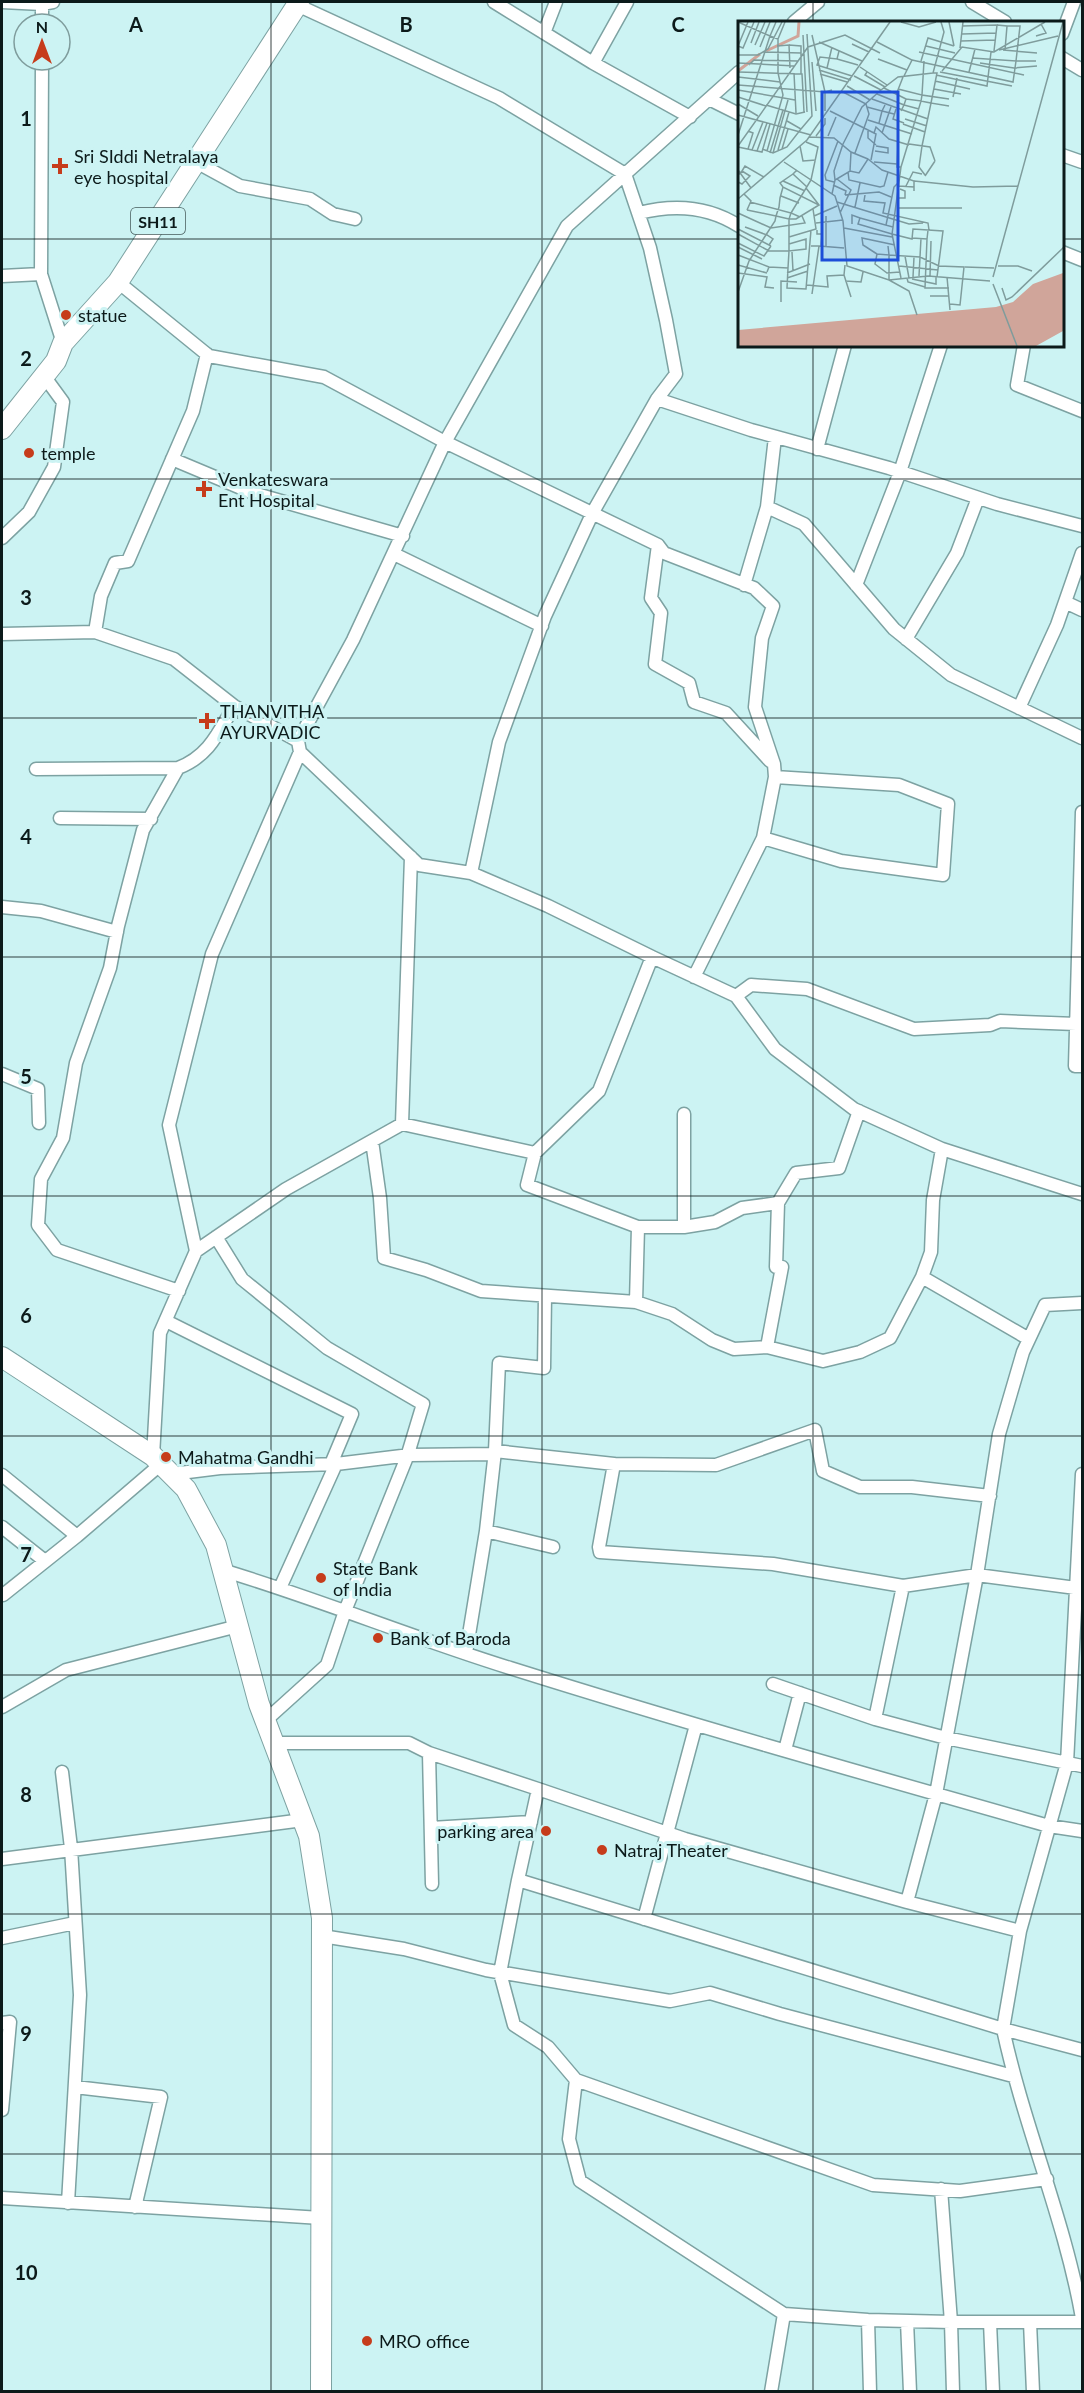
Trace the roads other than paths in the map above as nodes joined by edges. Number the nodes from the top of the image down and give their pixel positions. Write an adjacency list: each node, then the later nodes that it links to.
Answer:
1 (2, 2): 2 (street)
2 (45, 2)
3 (494, 2): 10 (street)
4 (556, 2): 14 (street)
5 (627, 2): 16 (street)
6 (818, 2): 11 (street)
7 (972, 2): 12 (street)
8 (1074, 2): 13 (street)
9 (298, 3): 24 (main road, SH11); 26 (street)
10 (507, 6): 14 (street)
11 (796, 21)
12 (1003, 21)
13 (1063, 31)
14 (543, 33): 16 (street)
15 (1063, 59): 17 (street)
16 (593, 63): 22 (street)
17 (1083, 70)
18 (42, 72): 32 (street)
19 (738, 73): 20 (street)
20 (709, 99): 21 (street); 22 (street)
21 (738, 114)
22 (690, 117): 26 (street)
23 (1063, 155): 25 (street)
24 (196, 162): 28 (street); 34 (main road, SH11)
25 (1083, 162)
26 (625, 174): 27 (street); 45 (street)
27 (639, 213): 29 (street); 41 (street)
28 (355, 219)
29 (738, 225)
30 (1063, 252): 31 (street)
31 (1083, 260)
32 (41, 274): 33 (street); 35 (street)
33 (2, 276)
34 (118, 282): 35 (main road, SH11); 39 (street)
35 (63, 343): 40 (main road, SH11)
36 (845, 346): 46 (street)
37 (941, 346): 48 (street)
38 (1024, 346): 42 (street)
39 (207, 354): 45 (street); 47 (street)
40 (44, 376): 43 (main road, SH11); 54 (street)
41 (657, 399): 44 (street); 51 (street)
42 (1083, 411)
43 (2, 429)
44 (775, 437): 46 (street); 50 (street)
45 (445, 442): 51 (street); 53 (street)
46 (817, 448): 48 (street)
47 (172, 459): 53 (street); 63 (street)
48 (900, 472): 49 (street); 59 (street)
49 (978, 498): 52 (street); 65 (street)
50 (767, 507): 58 (street); 59 (street)
51 (593, 512): 55 (street); 62 (street)
52 (1083, 526)
53 (403, 536): 57 (street)
54 (2, 538)
55 (658, 545): 58 (street); 72 (street)
56 (1083, 553): 60 (street)
57 (394, 554): 62 (street); 69 (street)
58 (744, 585): 72 (street)
59 (856, 585): 65 (street)
60 (1065, 602): 61 (street); 67 (street)
61 (1083, 610)
62 (542, 626): 78 (street)
63 (95, 632): 64 (street); 66 (street)
64 (2, 634)
65 (906, 639): 67 (street)
66 (233, 707): 69 (street); 70 (street)
67 (1019, 708): 68 (street)
68 (1083, 738)
69 (299, 747): 77 (street); 99 (street)
70 (178, 768): 71 (street); 75 (street)
71 (36, 769)
72 (774, 770): 76 (street); 76 (street)
73 (1083, 812): 84 (street)
74 (60, 818): 75 (street)
75 (151, 819): 80 (street)
76 (763, 838): 82 (street)
77 (411, 857): 78 (street); 90 (street)
78 (471, 873): 81 (street)
79 (2, 907): 80 (street)
80 (117, 932): 101 (street)
81 (652, 957): 82 (street); 93 (street)
82 (694, 977): 83 (street)
83 (736, 996): 84 (street); 87 (street)
84 (1076, 1024): 85 (street)
85 (1083, 1066)
86 (2, 1074): 89 (street)
87 (859, 1111): 92 (street); 95 (street)
88 (684, 1114): 97 (street)
89 (39, 1124)
90 (402, 1124): 91 (street); 93 (street)
91 (372, 1141): 98 (street); 102 (street)
92 (942, 1149): 94 (street); 100 (street)
93 (535, 1153): 96 (street)
94 (1083, 1194)
95 (778, 1203): 97 (street); 107 (street)
96 (638, 1227): 97 (street); 103 (street)
97 (684, 1227)
98 (216, 1237): 99 (street); 110 (street)
99 (196, 1251): 101 (street)
100 (922, 1277): 106 (street); 107 (street)
101 (179, 1291): 105 (street)
102 (545, 1296): 103 (street); 109 (street)
103 (636, 1302): 107 (street)
104 (1083, 1303): 106 (street)
105 (166, 1321): 111 (street); 113 (street)
106 (1029, 1339): 116 (street)
107 (767, 1347)
108 (2, 1356): 113 (main road)
109 (495, 1451): 110 (street); 112 (street); 119 (street)
110 (407, 1457): 111 (street); 130 (street)
111 (334, 1464): 113 (street); 126 (street)
112 (614, 1464): 116 (street); 125 (street)
113 (162, 1465): 120 (street); 123 (main road)
114 (1083, 1474): 117 (street)
115 (2, 1475): 120 (street)
116 (990, 1496): 124 (street)
117 (1081, 1514): 127 (street)
118 (2, 1527): 122 (street)
119 (486, 1531): 121 (street); 132 (street)
120 (77, 1536): 122 (street)
121 (553, 1547)
122 (45, 1562): 128 (street)
123 (222, 1570): 126 (street); 131 (main road)
124 (977, 1575): 125 (street); 127 (street); 140 (street)
125 (903, 1586): 137 (street)
126 (280, 1588): 130 (street)
127 (1076, 1588): 129 (street)
128 (2, 1595)
129 (1078, 1603): 133 (street)
130 (345, 1611): 132 (street); 138 (street)
131 (238, 1626): 136 (street); 138 (main road)
132 (466, 1653): 139 (street)
133 (1077, 1658): 144 (street)
134 (773, 1684): 135 (street)
135 (800, 1693): 137 (street); 142 (street)
136 (2, 1707)
137 (875, 1719): 140 (street)
138 (265, 1721): 141 (main road)
139 (696, 1725): 142 (street); 154 (street)
140 (946, 1738): 144 (street); 148 (street)
141 (274, 1743): 143 (street); 149 (main road)
142 (785, 1750): 148 (street)
143 (429, 1753): 147 (street); 152 (street)
144 (1067, 1763): 145 (street); 151 (street)
145 (1083, 1766)
146 (62, 1772): 155 (street)
147 (538, 1789): 150 (street); 154 (street)
148 (936, 1794): 151 (street); 159 (street)
149 (303, 1820): 155 (street); 163 (main road)
150 (531, 1822): 152 (street); 157 (street)
151 (1049, 1826): 153 (street); 162 (street)
152 (431, 1828): 158 (street)
153 (1083, 1831)
154 (667, 1833): 159 (street); 160 (street)
155 (71, 1848): 156 (street); 161 (street)
156 (2, 1858)
157 (518, 1880): 160 (street); 165 (street)
158 (432, 1884)
159 (907, 1902): 162 (street)
160 (644, 1919): 167 (street)
161 (75, 1923): 164 (street); 171 (street)
162 (1020, 1931): 167 (street)
163 (322, 1936): 165 (street); 178 (main road)
164 (2, 1938)
165 (500, 1973): 169 (street); 170 (street)
166 (2, 2023): 172 (street)
167 (1003, 2030): 168 (street); 169 (street)
168 (1083, 2050)
169 (1012, 2076): 173 (street)
170 (576, 2080): 174 (street); 179 (street)
171 (75, 2087): 176 (street); 177 (street)
172 (2, 2110)
173 (1047, 2179): 174 (street); 181 (street)
174 (941, 2189): 183 (street)
175 (2, 2198): 176 (street)
176 (68, 2203): 177 (street)
177 (135, 2207): 178 (street)
178 (321, 2218): 186 (main road)
179 (784, 2314): 180 (street); 187 (street)
180 (868, 2320): 182 (street); 188 (street)
181 (1083, 2320): 185 (street)
182 (908, 2321): 183 (street); 189 (street)
183 (951, 2322): 184 (street); 190 (street)
184 (990, 2322): 185 (street); 191 (street)
185 (1030, 2322): 192 (street)
186 (321, 2391)
187 (771, 2391)
188 (870, 2391)
189 (910, 2391)
190 (953, 2391)
191 (993, 2391)
192 (1033, 2391)

